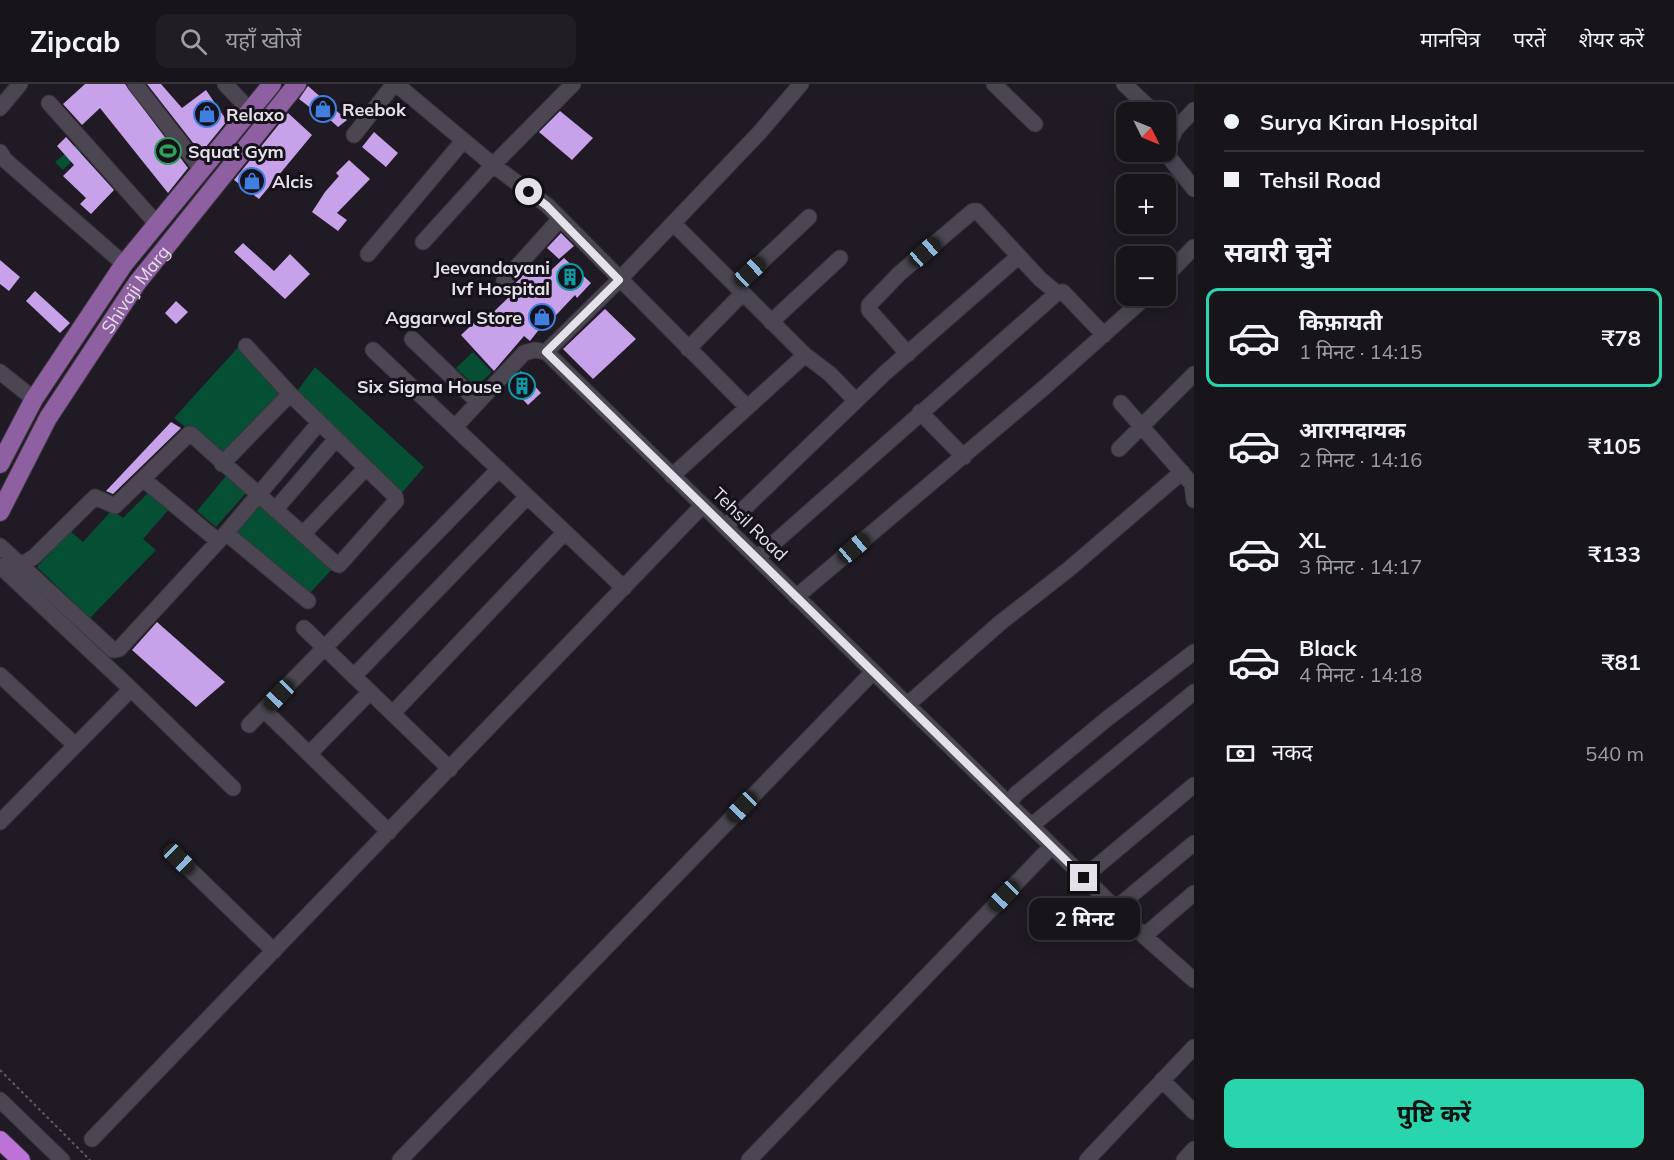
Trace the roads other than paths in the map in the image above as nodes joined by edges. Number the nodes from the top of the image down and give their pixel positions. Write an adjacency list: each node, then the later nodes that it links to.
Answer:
1 (20, 84): 13 (street)
2 (135, 84): 24 (street)
3 (225, 84): 15 (street)
4 (272, 84): 15 (main road, Shivaji Marg)
5 (297, 84): 18 (main road, Shivaji Marg)
6 (395, 84): 19 (street); 20 (street)
7 (801, 84): 28 (street)
8 (994, 84): 16 (street)
9 (1124, 84): 11 (street)
10 (572, 85): 23 (street)
11 (1143, 102)
12 (49, 103): 29 (street)
13 (0, 108)
14 (1194, 110): 17 (street)
15 (249, 112): 18 (street); 24 (main road, Shivaji Marg)
16 (1035, 123)
17 (1176, 123)
18 (265, 124): 78 (main road, Shivaji Marg)
19 (354, 135)
20 (463, 141): 23 (street); 32 (street)
21 (3, 162): 35 (street)
22 (1174, 162): 25 (street)
23 (493, 165): 27 (street); 30 (street)
24 (202, 170): 29 (main road, Shivaji Marg)
25 (1194, 189)
26 (809, 217): 39 (street)
27 (560, 219): 37 (street); 38 (street)
28 (673, 223): 37 (street); 39 (street)
29 (158, 224): 35 (main road, Shivaji Marg)
30 (423, 242)
31 (1194, 246): 36 (street)
32 (368, 254)
33 (1019, 256): 40 (street); 49 (street); 49 (street)
34 (840, 258): 42 (street)
35 (124, 264): 54 (main road, Shivaji Marg)
36 (1176, 265)
37 (619, 280): 46 (street); 48 (street)
38 (504, 281)
39 (739, 290): 42 (street); 46 (street)
40 (1057, 293): 43 (street); 59 (street)
41 (1136, 306): 43 (street)
42 (771, 322): 50 (street)
43 (1104, 335): 65 (street)
44 (412, 339): 55 (street)
45 (246, 346): 53 (street)
46 (688, 349): 58 (street)
47 (373, 350): 61 (street)
48 (546, 352): 55 (street); 70 (street, Tehsil Road)
49 (908, 354): 56 (street)
50 (805, 355): 56 (street); 58 (street)
51 (0, 372): 54 (street)
52 (1194, 374): 62 (street)
53 (290, 394): 60 (street); 67 (street)
54 (34, 399): 66 (main road, Shivaji Marg)
55 (478, 402): 61 (street)
56 (856, 402): 79 (street)
57 (1121, 404): 62 (street)
58 (746, 406): 70 (street)
59 (920, 412): 65 (street); 84 (street)
60 (319, 423): 63 (street); 73 (street)
61 (455, 427): 69 (street)
62 (1141, 427): 64 (street); 72 (street)
63 (336, 439): 68 (street); 77 (street)
64 (1119, 449)
65 (964, 457): 88 (street)
66 (0, 464)
67 (222, 464): 71 (street); 73 (street)
68 (365, 469): 81 (street); 81 (street)
69 (499, 469): 74 (street); 91 (street)
70 (672, 476): 76 (street, Tehsil Road)
71 (143, 479): 82 (street); 85 (street)
72 (1189, 480): 75 (street); 99 (street)
73 (259, 495): 77 (street); 82 (street)
74 (527, 496): 80 (street); 95 (street)
75 (1194, 500)
76 (703, 506): 79 (street, Tehsil Road); 87 (street)
77 (275, 510): 81 (street)
78 (0, 512)
79 (725, 527): 84 (street, Tehsil Road)
80 (565, 532): 87 (street); 101 (street)
81 (303, 534)
82 (222, 537): 85 (street); 89 (street)
83 (0, 546): 85 (street)
84 (757, 558): 88 (street, Tehsil Road)
85 (21, 565)
86 (0, 566): 96 (street)
87 (624, 588): 105 (street)
88 (796, 597): 93 (street, Tehsil Road)
89 (308, 601)
90 (304, 628): 91 (street)
91 (325, 648): 95 (street); 100 (street)
92 (1194, 652): 108 (street)
93 (873, 672): 99 (street, Tehsil Road); 130 (street)
94 (0, 675): 103 (street)
95 (355, 675): 97 (street)
96 (131, 689): 103 (street); 107 (street)
97 (370, 692): 101 (street); 104 (street)
98 (1194, 692): 110 (street)
99 (907, 705): 108 (street, Tehsil Road)
100 (264, 710): 102 (street); 104 (street)
101 (393, 713): 105 (street)
102 (249, 725)
103 (75, 745): 109 (street)
104 (309, 754): 111 (street)
105 (450, 769): 111 (street)
106 (1194, 785): 115 (street)
107 (232, 788)
108 (1009, 804): 110 (street, Tehsil Road)
109 (0, 822)
110 (1031, 826): 113 (street, Tehsil Road)
111 (389, 832): 119 (street)
112 (1194, 843): 117 (street)
113 (1052, 846): 115 (street, Tehsil Road); 131 (street)
114 (179, 859): 119 (street)
115 (1084, 878): 117 (street, Tehsil Road)
116 (1194, 893): 118 (street)
117 (1116, 908): 118 (street, Tehsil Road)
118 (1144, 936): 120 (street, Tehsil Road)
119 (274, 951): 125 (street)
120 (1194, 980)
121 (1194, 1047): 122 (street)
122 (1162, 1080): 124 (street); 132 (street)
123 (0, 1100): 129 (street)
124 (1194, 1112)
125 (92, 1139)
126 (0, 1140): 128 (highway)
127 (1194, 1149): 133 (street)
128 (21, 1160)
129 (62, 1160)
130 (400, 1160)
131 (750, 1160)
132 (1087, 1160)
133 (1184, 1160)

